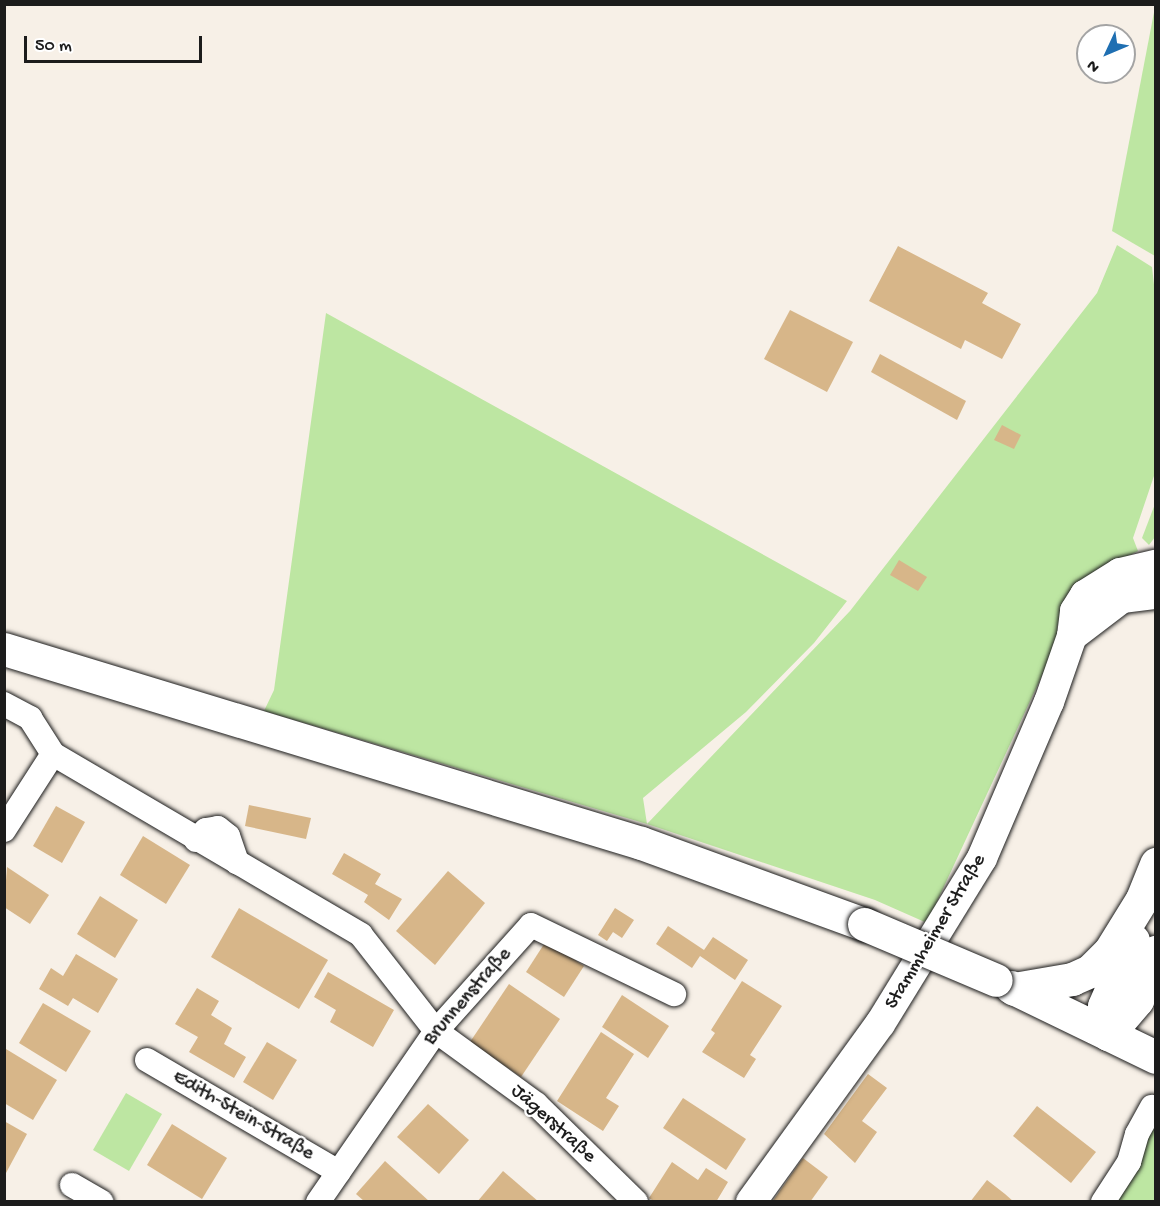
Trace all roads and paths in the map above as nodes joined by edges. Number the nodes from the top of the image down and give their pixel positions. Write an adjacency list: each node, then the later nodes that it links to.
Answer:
1 (1154, 571): 21 (street, Stammheimer Straße)
2 (4, 650): 9 (main road, bridge)
3 (4, 704): 4 (street)
4 (53, 754): 5 (street); 11 (street, Jägerstraße)
5 (4, 830)
6 (1155, 864): 7 (main road)
7 (1142, 899): 9 (main road); 12 (main road)
8 (1155, 952): 12 (main road)
9 (1005, 984): 12 (main road)
10 (674, 994): 11 (street, Brunnenstraße)
11 (436, 1031): 16 (street, Brunnenstraße); 20 (street, Jägerstraße)
12 (1108, 1034): 13 (main road)
13 (1155, 1057)
14 (147, 1060): 16 (street, Edith-Stein-Straße)
15 (1152, 1107): 22 (street)
16 (339, 1172): 19 (street, Brunnenstraße)
17 (72, 1185): 18 (street)
18 (101, 1202)
19 (318, 1202)
20 (636, 1202)
21 (752, 1202)
22 (1103, 1202)

